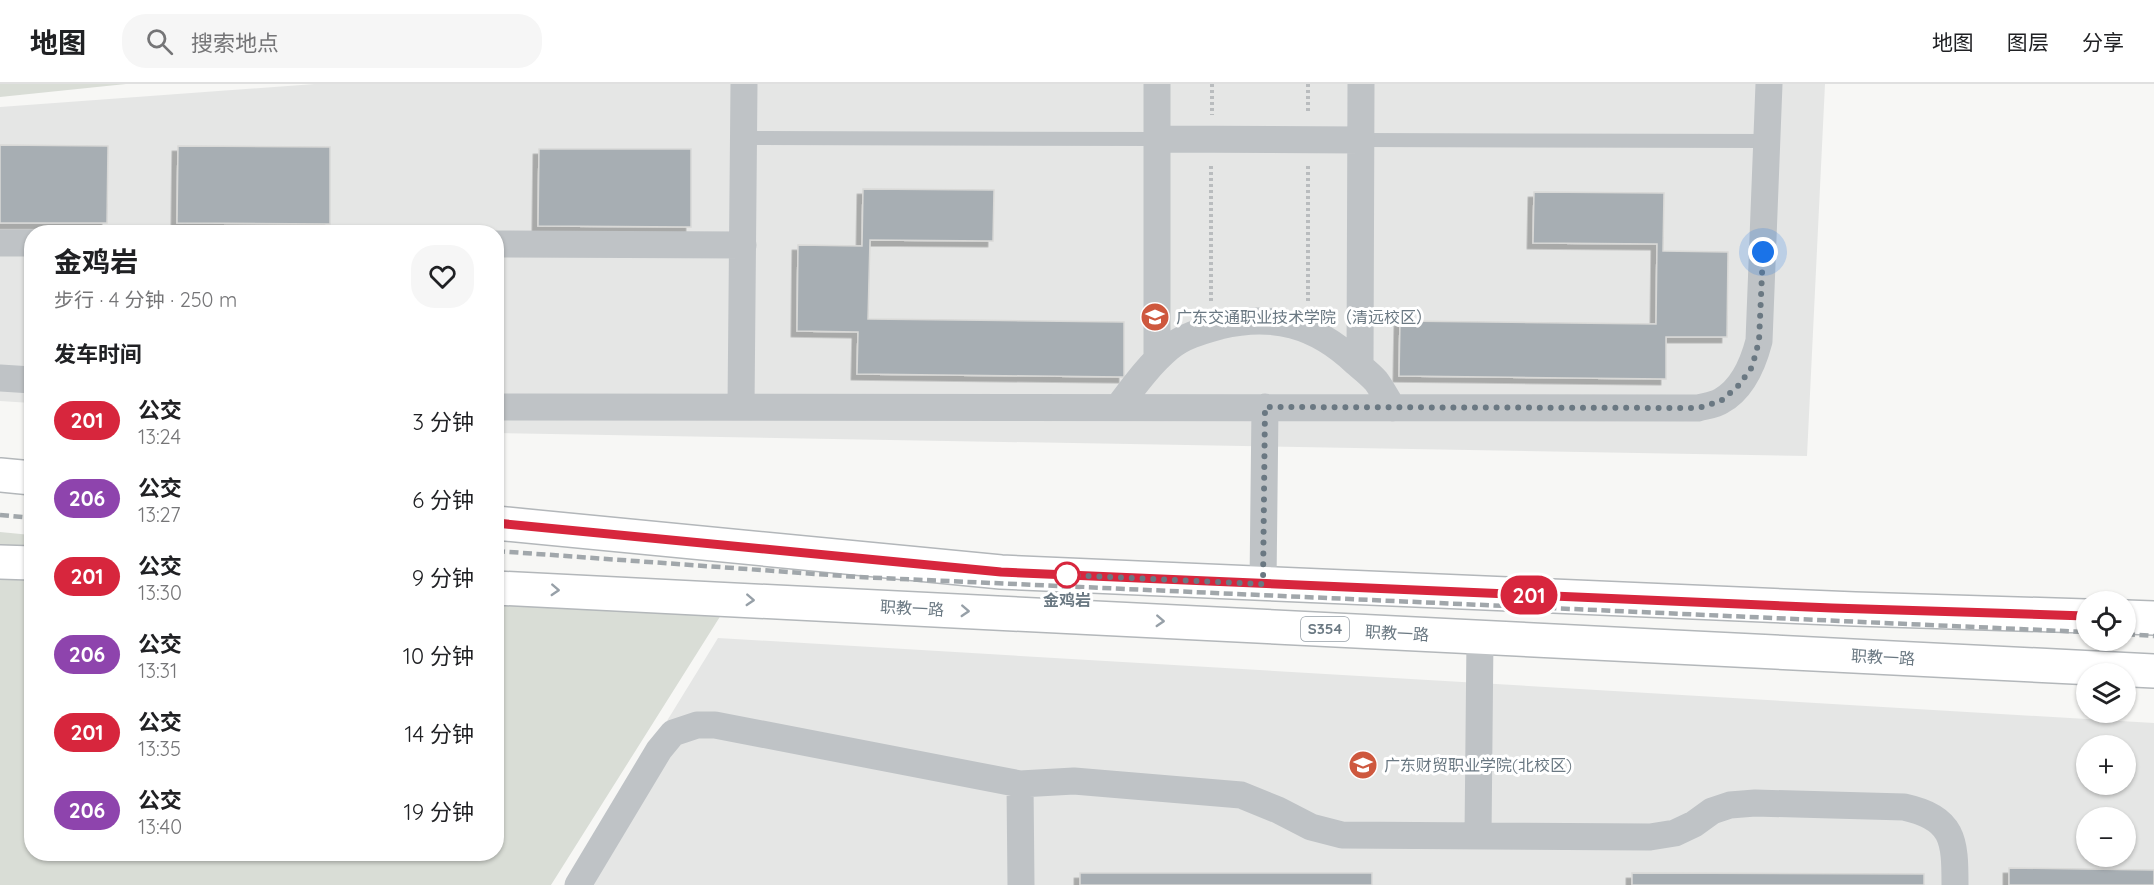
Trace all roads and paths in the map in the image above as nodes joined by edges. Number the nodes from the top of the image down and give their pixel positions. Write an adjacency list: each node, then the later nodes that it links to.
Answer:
1 (744, 84): 7 (street)
2 (1157, 84): 8 (street)
3 (1212, 84): 9 (path)
4 (1308, 84): 10 (path)
5 (1361, 84): 11 (street)
6 (1769, 84): 12 (street)
7 (744, 138): 8 (lane); 16 (street)
8 (1157, 139): 9 (street); 19 (street)
9 (1212, 139): 10 (street); 17 (path)
10 (1308, 139): 11 (street); 18 (path)
11 (1361, 140): 12 (lane); 20 (street)
12 (1767, 141): 27 (street)
13 (0, 243): 14 (street)
14 (24, 243)
15 (504, 244): 16 (street)
16 (742, 245): 24 (street)
17 (1211, 328): 18 (street); 19 (street)
18 (1308, 330): 20 (street)
19 (1157, 359): 25 (street)
20 (1360, 366): 27 (street)
21 (0, 378): 22 (street)
22 (24, 380)
23 (504, 407): 24 (street)
24 (741, 407): 25 (street)
25 (1118, 407): 26 (street)
26 (1265, 407): 27 (street); 33 (street)
27 (1393, 408)
28 (0, 476): 29 (main road)
29 (24, 478)
30 (504, 524): 33 (main road)
31 (0, 562): 32 (main road)
32 (24, 563)
33 (1263, 584): 35 (main road)
34 (504, 588): 38 (main road, 职教一路 / S354, one-way to 38)
35 (2076, 616)
36 (2136, 617): 37 (main road)
37 (2154, 618)
38 (1480, 637): 39 (main road, 职教一路 / S354); 41 (street)
39 (2154, 671)
40 (1020, 784): 41 (street); 42 (street); 43 (street)
41 (1478, 836): 44 (street)
42 (578, 885)
43 (1021, 885)
44 (1955, 885)

